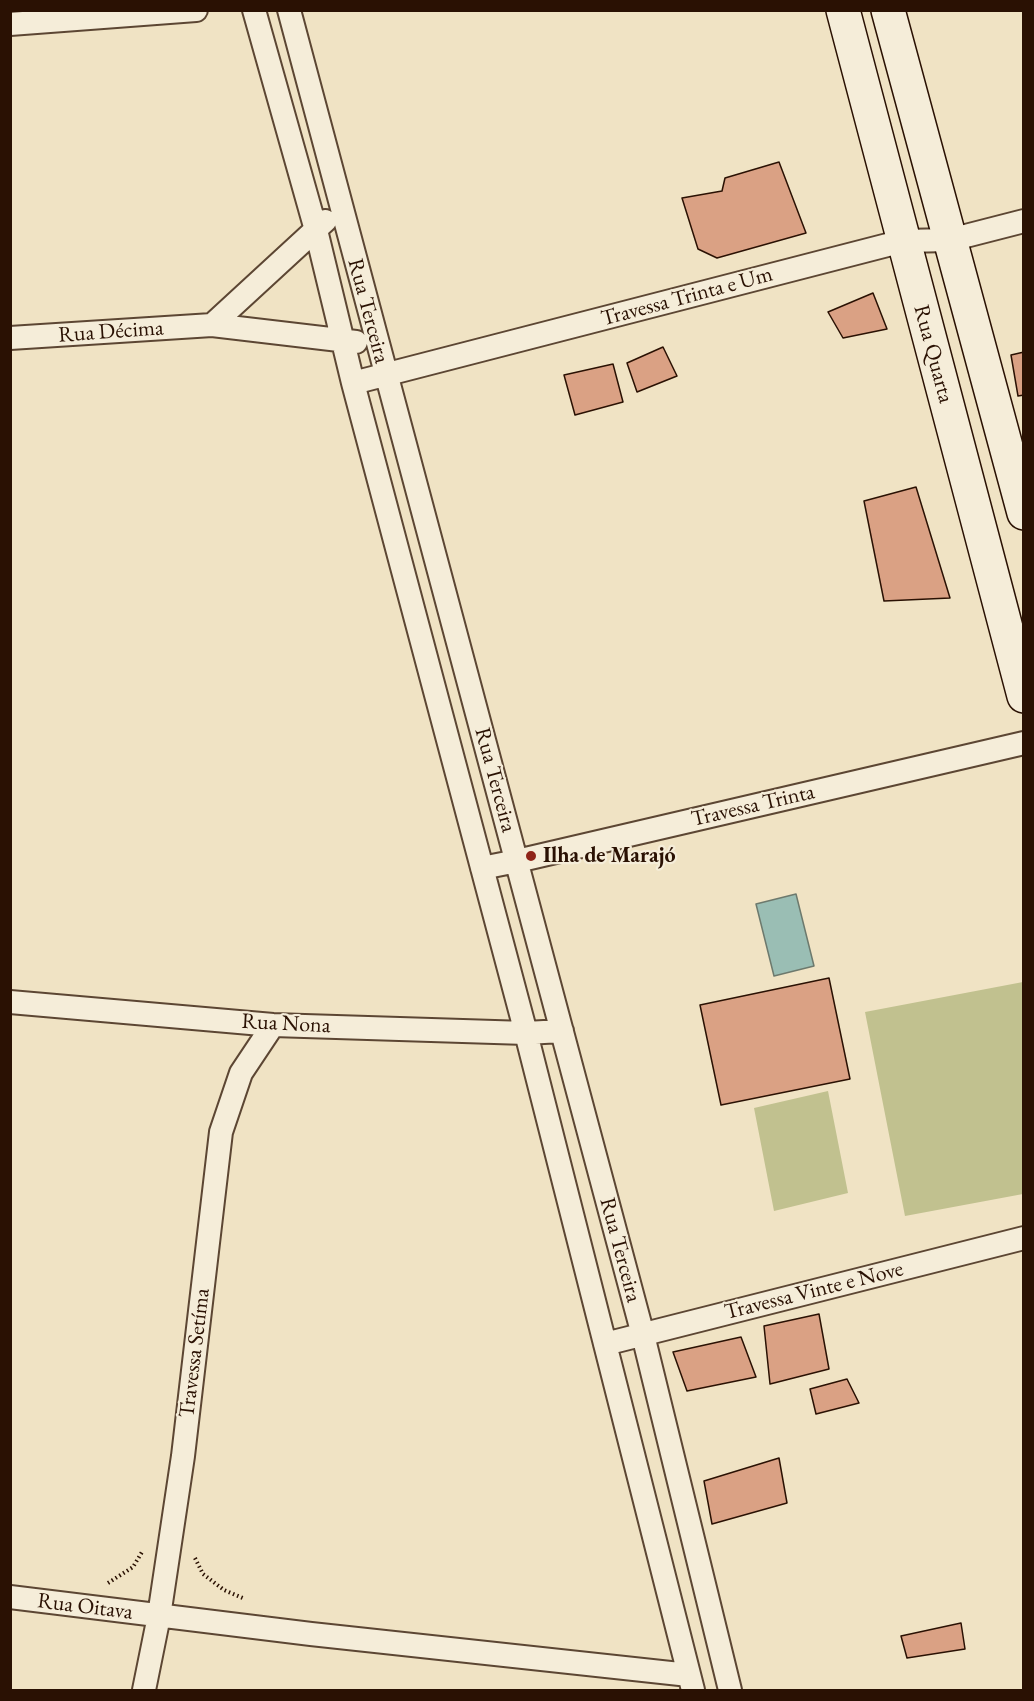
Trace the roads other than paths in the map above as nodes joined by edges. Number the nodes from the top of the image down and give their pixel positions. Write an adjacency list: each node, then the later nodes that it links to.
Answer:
1 (196, 10): 6 (street)
2 (254, 10): 9 (street, Rua Terceira)
3 (289, 10): 7 (street, Rua Terceira)
4 (843, 10): 11 (street, Rua Quarta)
5 (888, 10): 10 (street)
6 (10, 24)
7 (340, 205): 9 (street); 15 (street, Rua Terceira)
8 (1023, 221): 10 (street, Travessa Trinta e Um)
9 (316, 230): 12 (street); 14 (street, Rua Terceira)
10 (951, 240): 11 (street, Travessa Trinta e Um); 18 (street)
11 (903, 241): 16 (street, Travessa Trinta e Um); 19 (street, Rua Quarta)
12 (212, 325): 13 (street, Rua Décima); 14 (street, Rua Décima)
13 (10, 338)
14 (342, 340): 15 (street, Rua Décima); 17 (street, Rua Terceira)
15 (377, 344): 16 (street, Rua Terceira)
16 (386, 375): 17 (street, Travessa Trinta e Um); 21 (street, Rua Terceira)
17 (353, 383): 22 (street, Rua Terceira)
18 (1023, 513)
19 (1023, 696)
20 (1023, 743): 21 (street, Travessa Trinta)
21 (517, 861): 22 (street, Travessa Trinta); 25 (street, Rua Terceira)
22 (482, 868): 26 (street, Rua Terceira)
23 (10, 1002): 24 (street, Rua Nona)
24 (273, 1025): 26 (street, Rua Nona); 31 (street, Travessa Setíma)
25 (562, 1031): 26 (street, Rua Nona); 28 (street, Rua Terceira)
26 (526, 1033): 29 (street, Rua Terceira)
27 (1023, 1238): 28 (street, Travessa Vinte e Nove)
28 (643, 1335): 29 (street, Travessa Vinte e Nove); 34 (street, Rua Terceira)
29 (605, 1344): 32 (street, Rua Terceira)
30 (10, 1598): 31 (street, Rua Oitava)
31 (159, 1616): 32 (street, Rua Oitava); 33 (street, Travessa Setíma)
32 (691, 1683)
33 (144, 1690)
34 (730, 1690)

